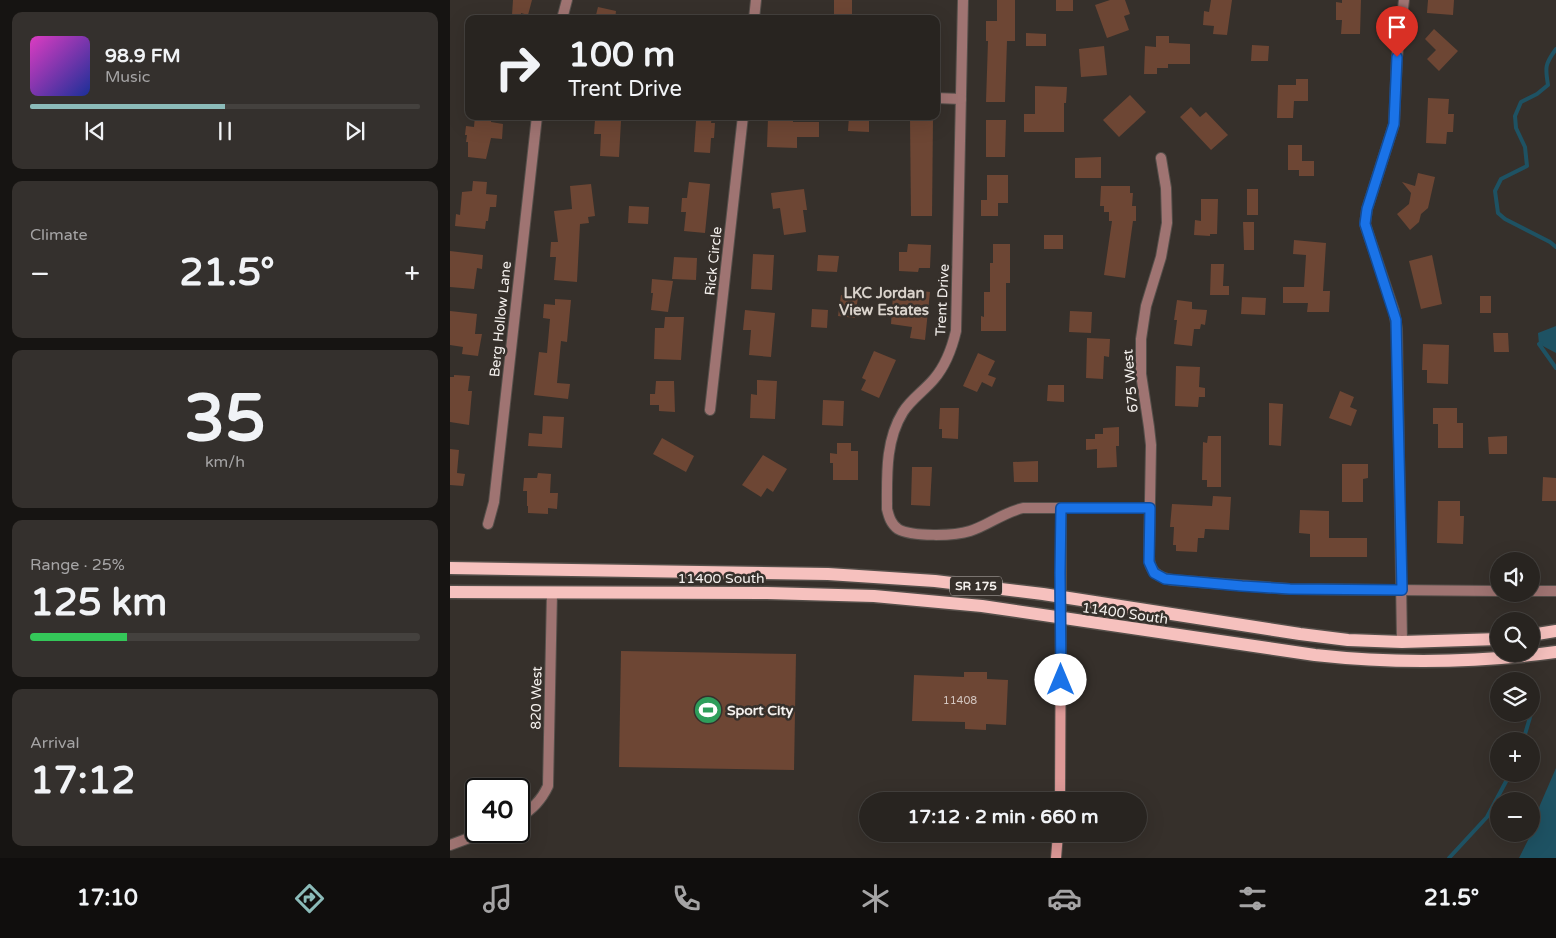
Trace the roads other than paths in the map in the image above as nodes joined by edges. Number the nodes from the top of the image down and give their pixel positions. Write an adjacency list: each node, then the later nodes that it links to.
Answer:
1 (567, 0): 5 (street)
2 (756, 0): 6 (street)
3 (963, 0): 8 (street, Trent Drive)
4 (1404, 0): 17 (street)
5 (563, 15)
6 (754, 15)
7 (940, 98): 8 (street)
8 (961, 99): 13 (street, Trent Drive)
9 (537, 120): 15 (street, Berg Hollow Lane)
10 (743, 120): 12 (street, Rick Circle)
11 (1161, 158): 14 (street, 675 West)
12 (710, 410)
13 (1061, 508): 14 (street, Trent Drive); 23 (street)
14 (1150, 508): 17 (street, 675 West)
15 (488, 524)
16 (450, 568): 23 (main road, 11400 South / SR 175)
17 (1402, 590): 18 (street); 28 (street)
18 (1490, 591)
19 (1540, 591): 20 (street)
20 (1556, 591)
21 (450, 592): 22 (main road, 11400 South / SR 175)
22 (552, 592): 24 (main road, 11400 South / SR 175); 31 (street, 820 West)
23 (1061, 596): 24 (street); 28 (main road, 11400 South / SR 175)
24 (1061, 618): 29 (main road, 11400 South / SR 175); 30 (street)
25 (1556, 631): 26 (main road)
26 (1540, 634)
27 (1490, 639): 28 (main road, 11400 South / SR 175)
28 (1402, 642)
29 (1556, 652)
30 (1060, 792)
31 (530, 810)
32 (465, 839): 34 (street)
33 (1057, 842): 35 (street)
34 (450, 845)
35 (1056, 858)

